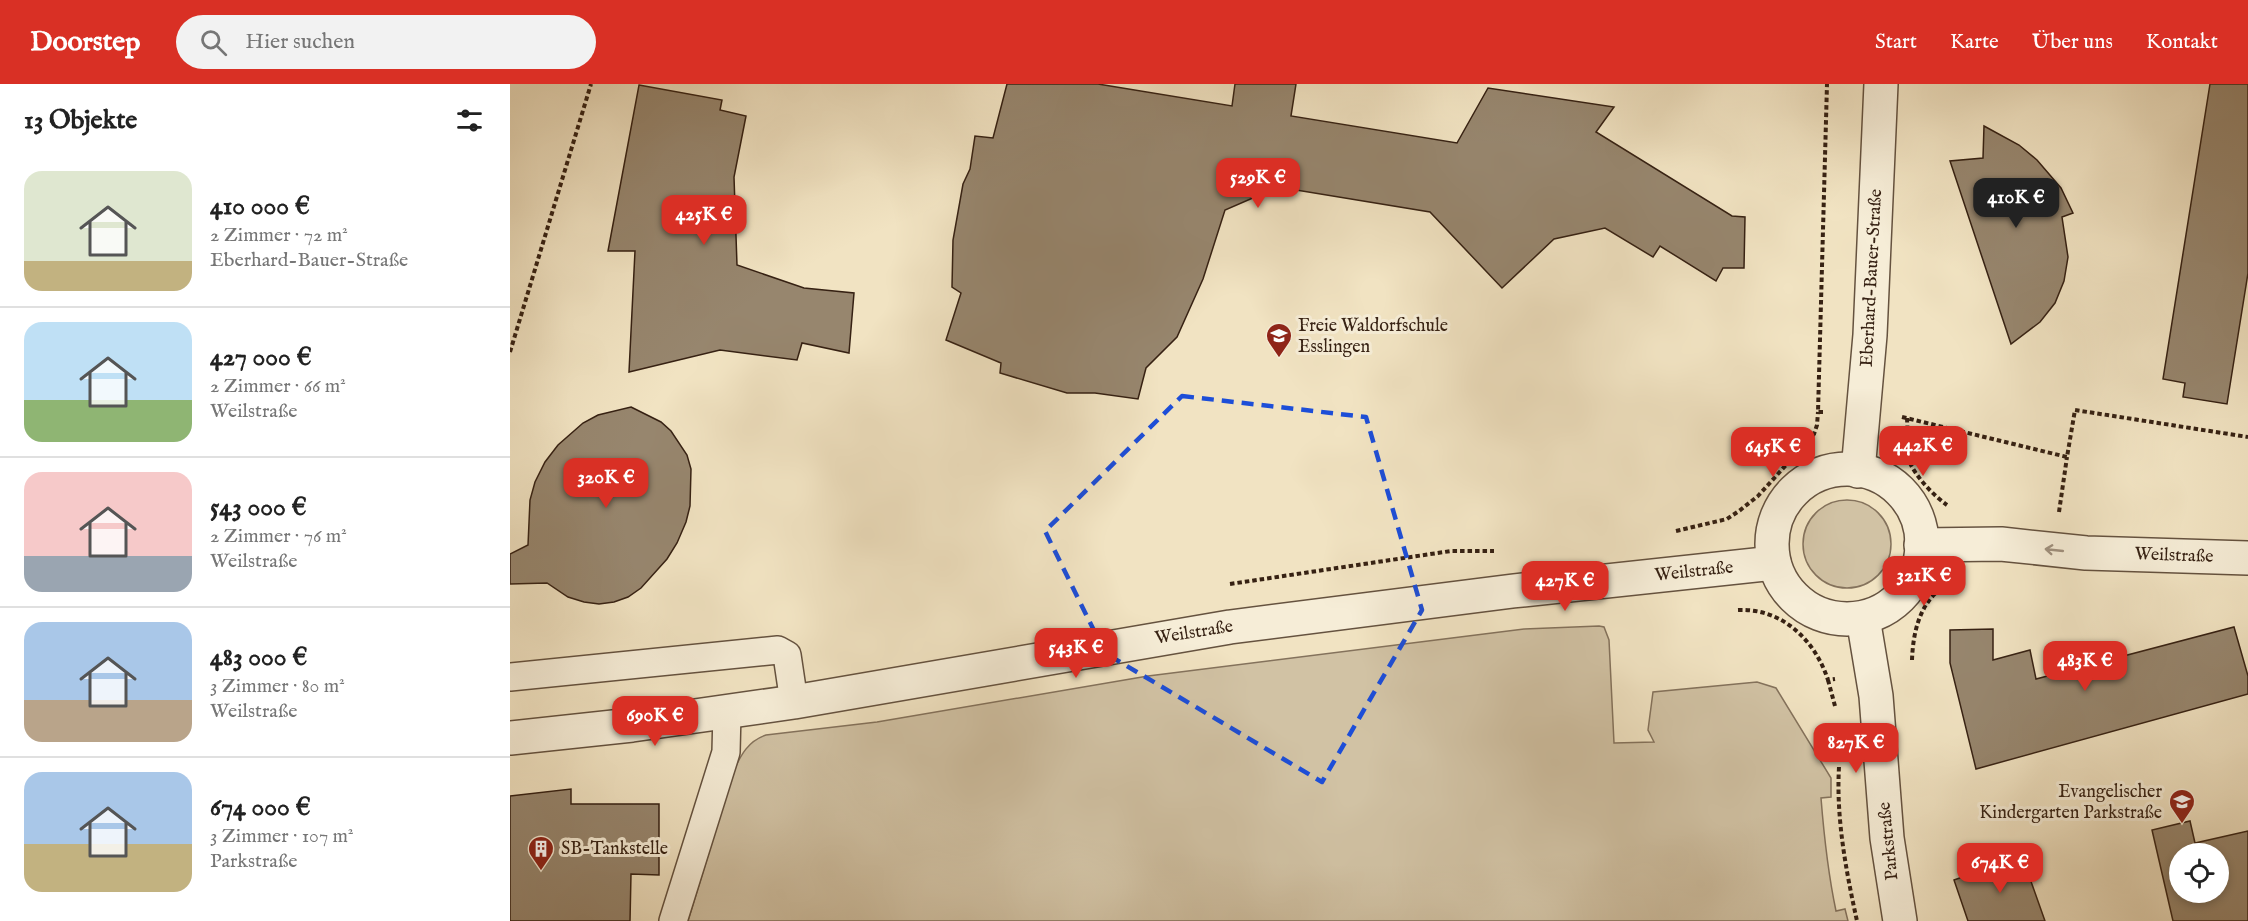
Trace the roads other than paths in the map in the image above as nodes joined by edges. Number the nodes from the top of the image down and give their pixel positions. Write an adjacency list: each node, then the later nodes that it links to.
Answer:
1 (1881, 84): 2 (street, Eberhard-Bauer-Straße)
2 (1858, 471): 3 (street); 5 (street)
3 (1921, 545): 4 (street, Weilstraße, one-way to 3); 6 (street)
4 (2248, 558)
5 (1774, 563): 6 (street); 8 (street, Weilstraße)
6 (1863, 618): 12 (street, Parkstraße)
7 (510, 677): 8 (lane)
8 (794, 702): 9 (street, Weilstraße)
9 (727, 712): 10 (street, Weilstraße); 11 (lane)
10 (510, 738)
11 (672, 921)
12 (1900, 921)

